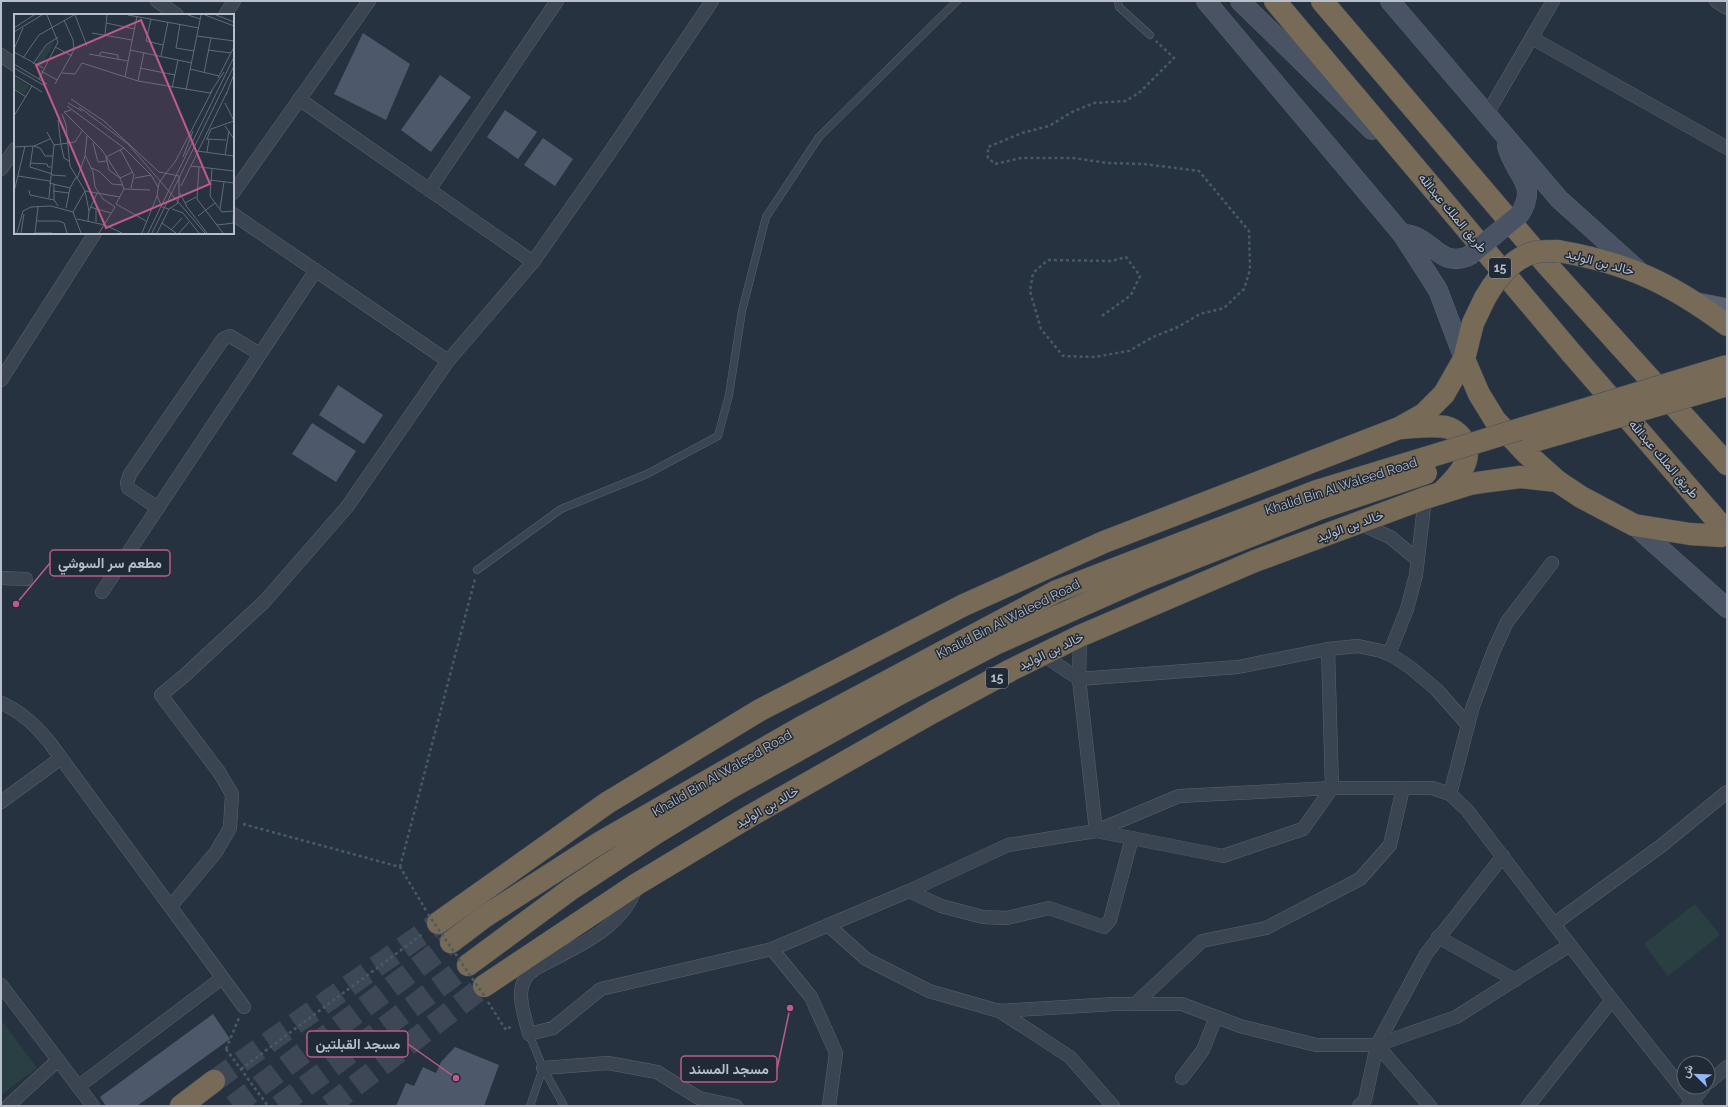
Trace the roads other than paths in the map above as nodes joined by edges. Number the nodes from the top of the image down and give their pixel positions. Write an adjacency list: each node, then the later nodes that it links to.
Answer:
1 (157, 1): 16 (street)
2 (234, 1): 17 (street)
3 (369, 1): 22 (street)
4 (556, 1): 28 (street)
5 (712, 1): 34 (street)
6 (957, 1): 57 (lane)
7 (1118, 1): 18 (lane)
8 (1206, 1): 33 (main road)
9 (1240, 1): 29 (main road)
10 (1275, 1): 29 (highway, طريق الملك عبدالله / 15)
11 (1322, 1): 47 (highway)
12 (1390, 1): 23 (main road)
13 (1553, 1): 19 (street)
14 (1716, 1): 15 (street)
15 (1727, 8)
16 (176, 14)
17 (226, 14)
18 (1150, 35)
19 (1532, 38): 23 (street); 25 (street)
20 (1, 55): 21 (street)
21 (14, 64)
22 (299, 99): 28 (street); 30 (street)
23 (1487, 114): 24 (main road)
24 (1507, 138): 33 (main road, bridge); 36 (main road)
25 (1727, 148)
26 (14, 150): 27 (street)
27 (1, 169)
28 (429, 190): 34 (street)
29 (1435, 191): 54 (highway, طريق الملك عبدالله / 15)
30 (234, 192)
31 (234, 215): 35 (street)
32 (94, 234): 44 (street)
33 (1402, 234): 41 (main road)
34 (533, 262): 42 (street)
35 (316, 270): 40 (street); 42 (street)
36 (1641, 273): 37 (highway, خالد بن الوليد / 15); 41 (highway, خالد بن الوليد / 15, bridge)
37 (1696, 303): 38 (main road, خالد بن الوليد); 39 (highway, خالد بن الوليد / 15)
38 (1727, 309)
39 (1727, 325)
40 (260, 354): 51 (street); 51 (street)
41 (1464, 359): 46 (highway, خالد بن الوليد / 15); 48 (highway, 15)
42 (448, 361): 80 (street)
43 (1727, 366): 50 (highway, Khalid Bin Al Waleed Road, bridge)
44 (1, 380)
45 (1727, 385): 50 (highway, Khalid Bin Al Waleed Road, bridge)
46 (1399, 428): 49 (highway, 15); 81 (highway, خالد بن الوليد / 15)
47 (1727, 464)
48 (1557, 480): 49 (highway, خالد بن الوليد / 15); 53 (highway, 15)
49 (1433, 496): 52 (highway, خالد بن الوليد / 15); 55 (street)
50 (1319, 499): 85 (highway, Khalid Bin Al Waleed Road); 88 (highway, Khalid Bin Al Waleed Road)
51 (158, 508): 60 (street)
52 (1359, 522): 55 (street); 62 (highway, خالد بن الوليد / 15)
53 (1634, 525): 54 (highway, 15); 61 (main road)
54 (1727, 533)
55 (1418, 560): 64 (street)
56 (1552, 563): 68 (street)
57 (477, 570)
58 (1, 578): 59 (street)
59 (26, 578)
60 (102, 592)
61 (1727, 608)
62 (1080, 636): 65 (highway, خالد بن الوليد / 15); 66 (street)
63 (1328, 649): 64 (street); 66 (street); 70 (street)
64 (1389, 654): 68 (street)
65 (1043, 655): 66 (street); 78 (highway, خالد بن الوليد / 15)
66 (1079, 679): 75 (street)
67 (1, 703): 69 (street)
68 (1468, 725): 73 (street)
69 (62, 758): 74 (street); 80 (street)
70 (1332, 788): 71 (street); 75 (street); 76 (street)
71 (1403, 788): 73 (street); 94 (street)
72 (1727, 792): 82 (street)
73 (1450, 794): 77 (street)
74 (1, 802)
75 (1096, 831): 76 (street); 79 (street)
76 (1132, 838): 79 (street)
77 (1503, 856): 82 (street); 84 (street)
78 (637, 884): 92 (highway, خالد بن الوليد / 15); 98 (street)
79 (910, 891): 83 (street)
80 (171, 906): 89 (street)
81 (431, 924)
82 (1554, 924): 86 (street)
83 (828, 925): 87 (street); 96 (street)
84 (1438, 937): 90 (street); 99 (street)
85 (451, 942)
86 (1570, 945): 90 (street); 93 (street)
87 (772, 949): 98 (street); 115 (street)
88 (468, 965)
89 (222, 978): 95 (street); 106 (street)
90 (1515, 980): 99 (street)
91 (1, 985): 100 (street)
92 (484, 992)
93 (1612, 1000): 109 (street); 119 (street)
94 (1135, 1004): 96 (street); 97 (street)
95 (244, 1007)
96 (998, 1010): 116 (street)
97 (1216, 1017): 99 (street); 104 (street)
98 (529, 1034): 102 (lane)
99 (1377, 1045): 117 (street); 118 (street)
100 (58, 1060): 106 (street); 110 (street)
101 (1727, 1067): 103 (street)
102 (543, 1068): 108 (lane); 113 (lane); 114 (street)
103 (1716, 1076)
104 (1182, 1078)
105 (214, 1081): 112 (highway)
106 (79, 1086): 111 (street)
107 (1698, 1095): 109 (street)
108 (562, 1104)
109 (1692, 1104)
110 (8, 1106)
111 (93, 1106)
112 (181, 1106)
113 (530, 1106)
114 (736, 1106)
115 (829, 1106)
116 (1113, 1106)
117 (1359, 1106)
118 (1430, 1106)
119 (1528, 1106)

